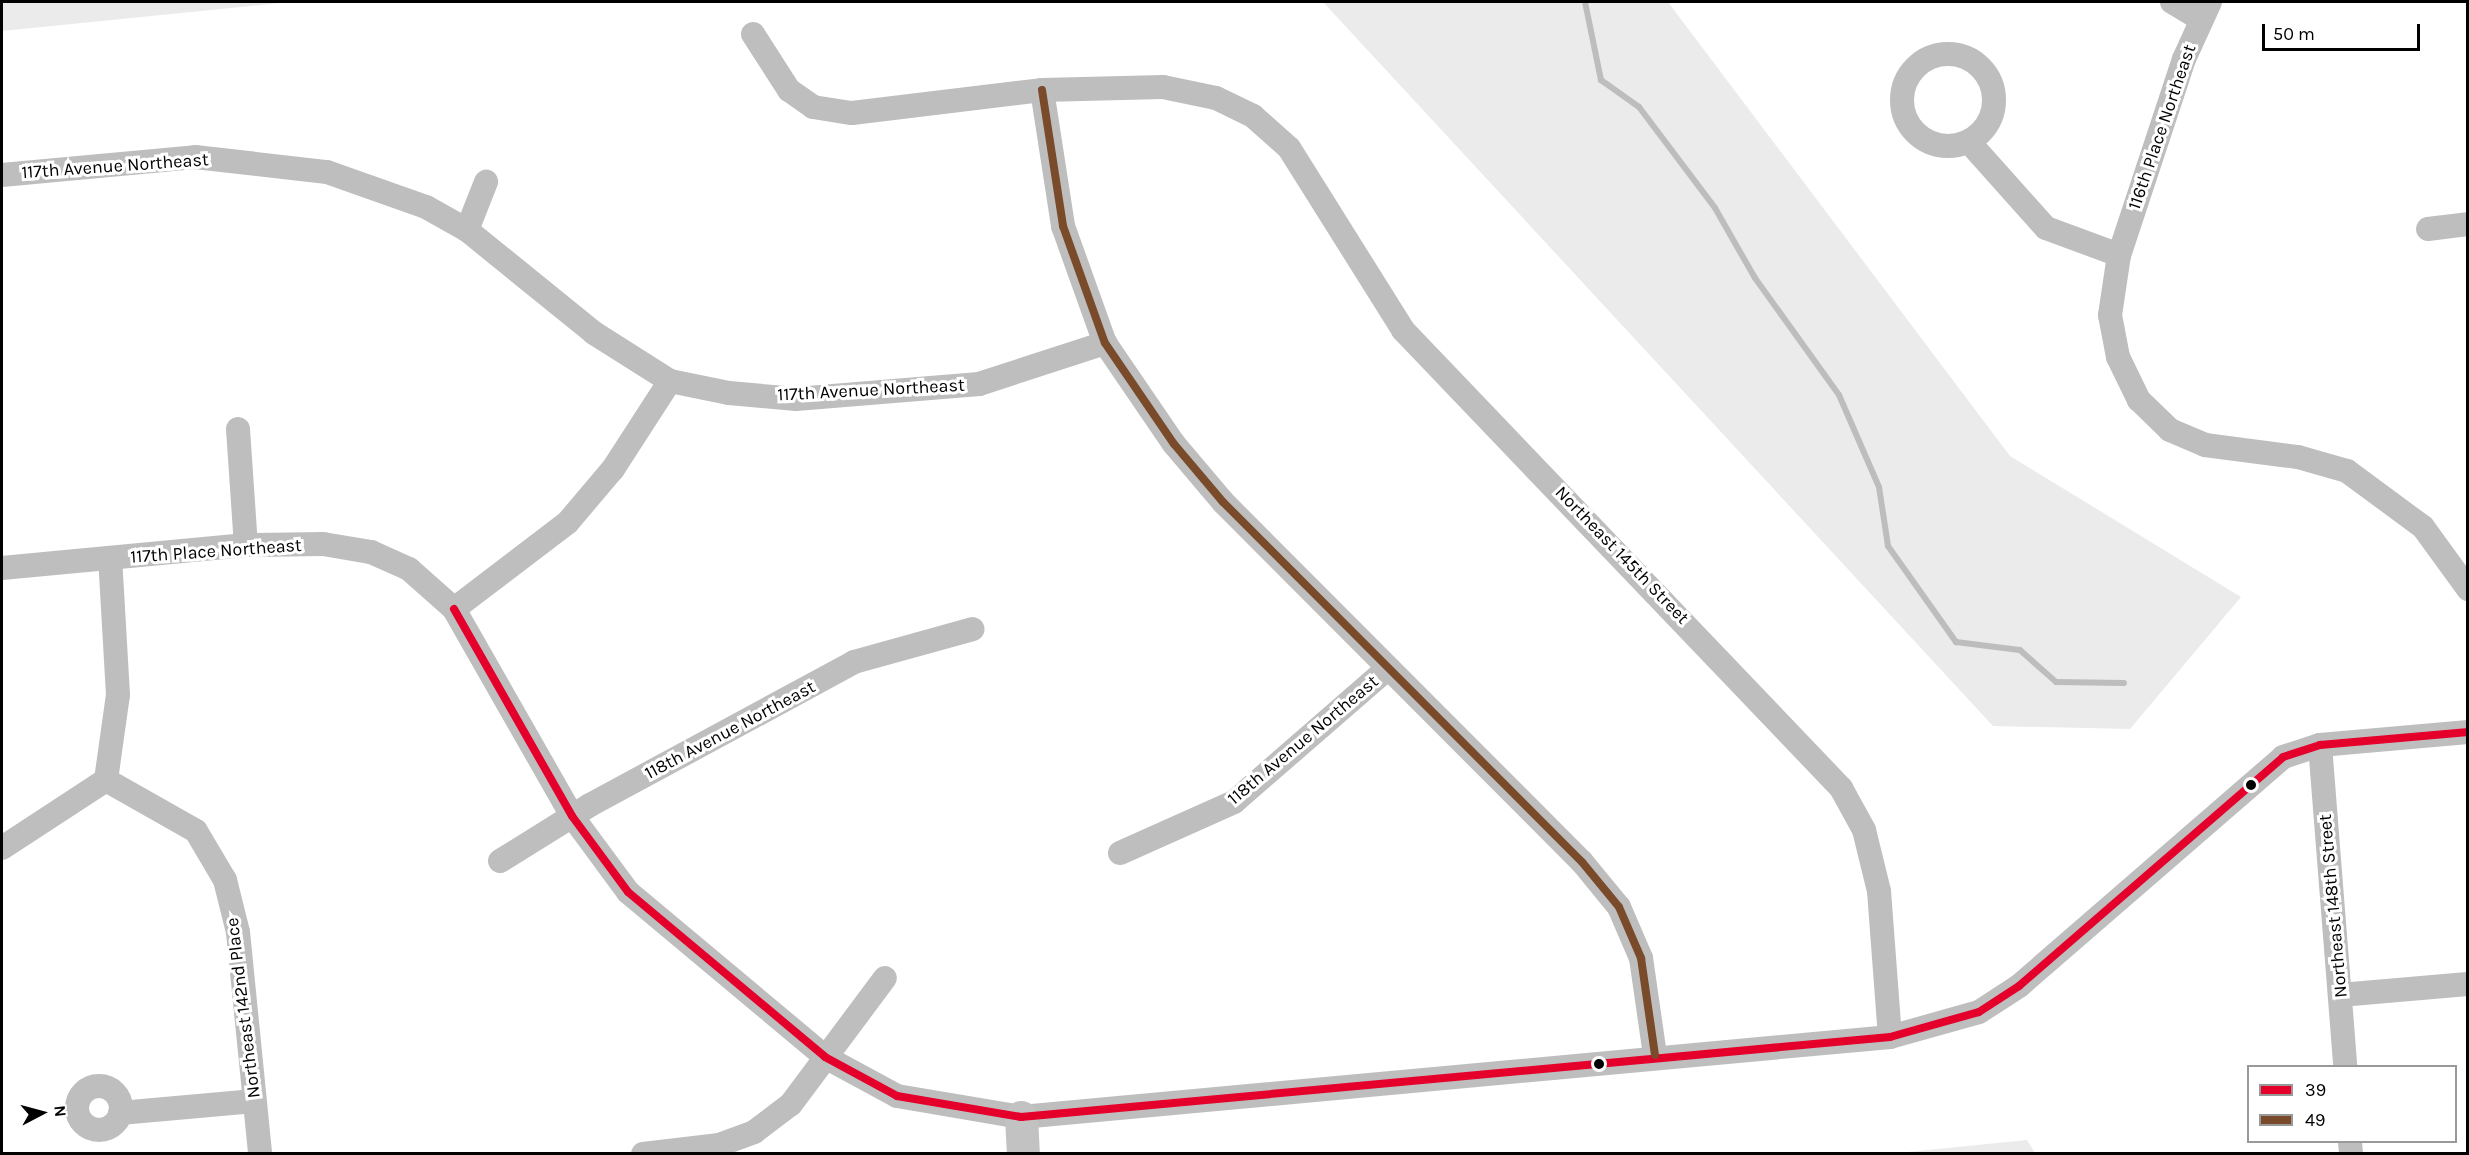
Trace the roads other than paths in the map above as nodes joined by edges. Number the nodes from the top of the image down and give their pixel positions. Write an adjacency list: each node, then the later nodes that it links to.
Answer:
1 (2172, 2): 2 (street)
2 (2205, 10): 11 (street, 116th Place Northeast)
3 (753, 34): 4 (street)
4 (1042, 90): 12 (street); 32 (street, Northeast 145th Street)
5 (1969, 142): 11 (street)
6 (2, 174): 10 (street, 117th Avenue Northeast)
7 (486, 182): 10 (street)
8 (2468, 224): 9 (street)
9 (2428, 229)
10 (467, 230): 13 (street, 117th Avenue Northeast)
11 (2119, 255): 18 (street, 116th Place Northeast)
12 (1105, 342): 13 (street, 117th Avenue Northeast); 21 (street)
13 (670, 381): 19 (street)
14 (238, 429): 15 (street)
15 (246, 545): 16 (street, 117th Place Northeast); 19 (street, 117th Place Northeast)
16 (110, 558): 17 (street, 117th Place Northeast); 24 (street)
17 (2, 568)
18 (2468, 589)
19 (454, 609): 25 (street, 117th Place Northeast)
20 (973, 629): 25 (street, 118th Avenue Northeast)
21 (1386, 670): 27 (street, 118th Avenue Northeast); 33 (street)
22 (2468, 732): 23 (street, 117th Place Northeast)
23 (2320, 745): 31 (street, Northeast 148th Street); 32 (street, 117th Place Northeast)
24 (106, 780): 26 (street); 36 (street, Northeast 142nd Place)
25 (572, 816): 28 (street, 118th Avenue Northeast); 34 (street, 117th Place Northeast)
26 (2, 848)
27 (1120, 853)
28 (500, 861)
29 (885, 978): 34 (street)
30 (2468, 984): 31 (street)
31 (2340, 995): 35 (street, Northeast 148th Street)
32 (1890, 1037): 33 (street, 117th Place Northeast)
33 (1655, 1056): 38 (street, 117th Place Northeast)
34 (825, 1057): 38 (street, 117th Place Northeast); 40 (street)
35 (2345, 1065)
36 (254, 1101): 37 (street); 39 (street, Northeast 142nd Place)
37 (120, 1113)
38 (1021, 1117): 41 (street)
39 (260, 1154)
40 (643, 1154)
41 (1023, 1154)

